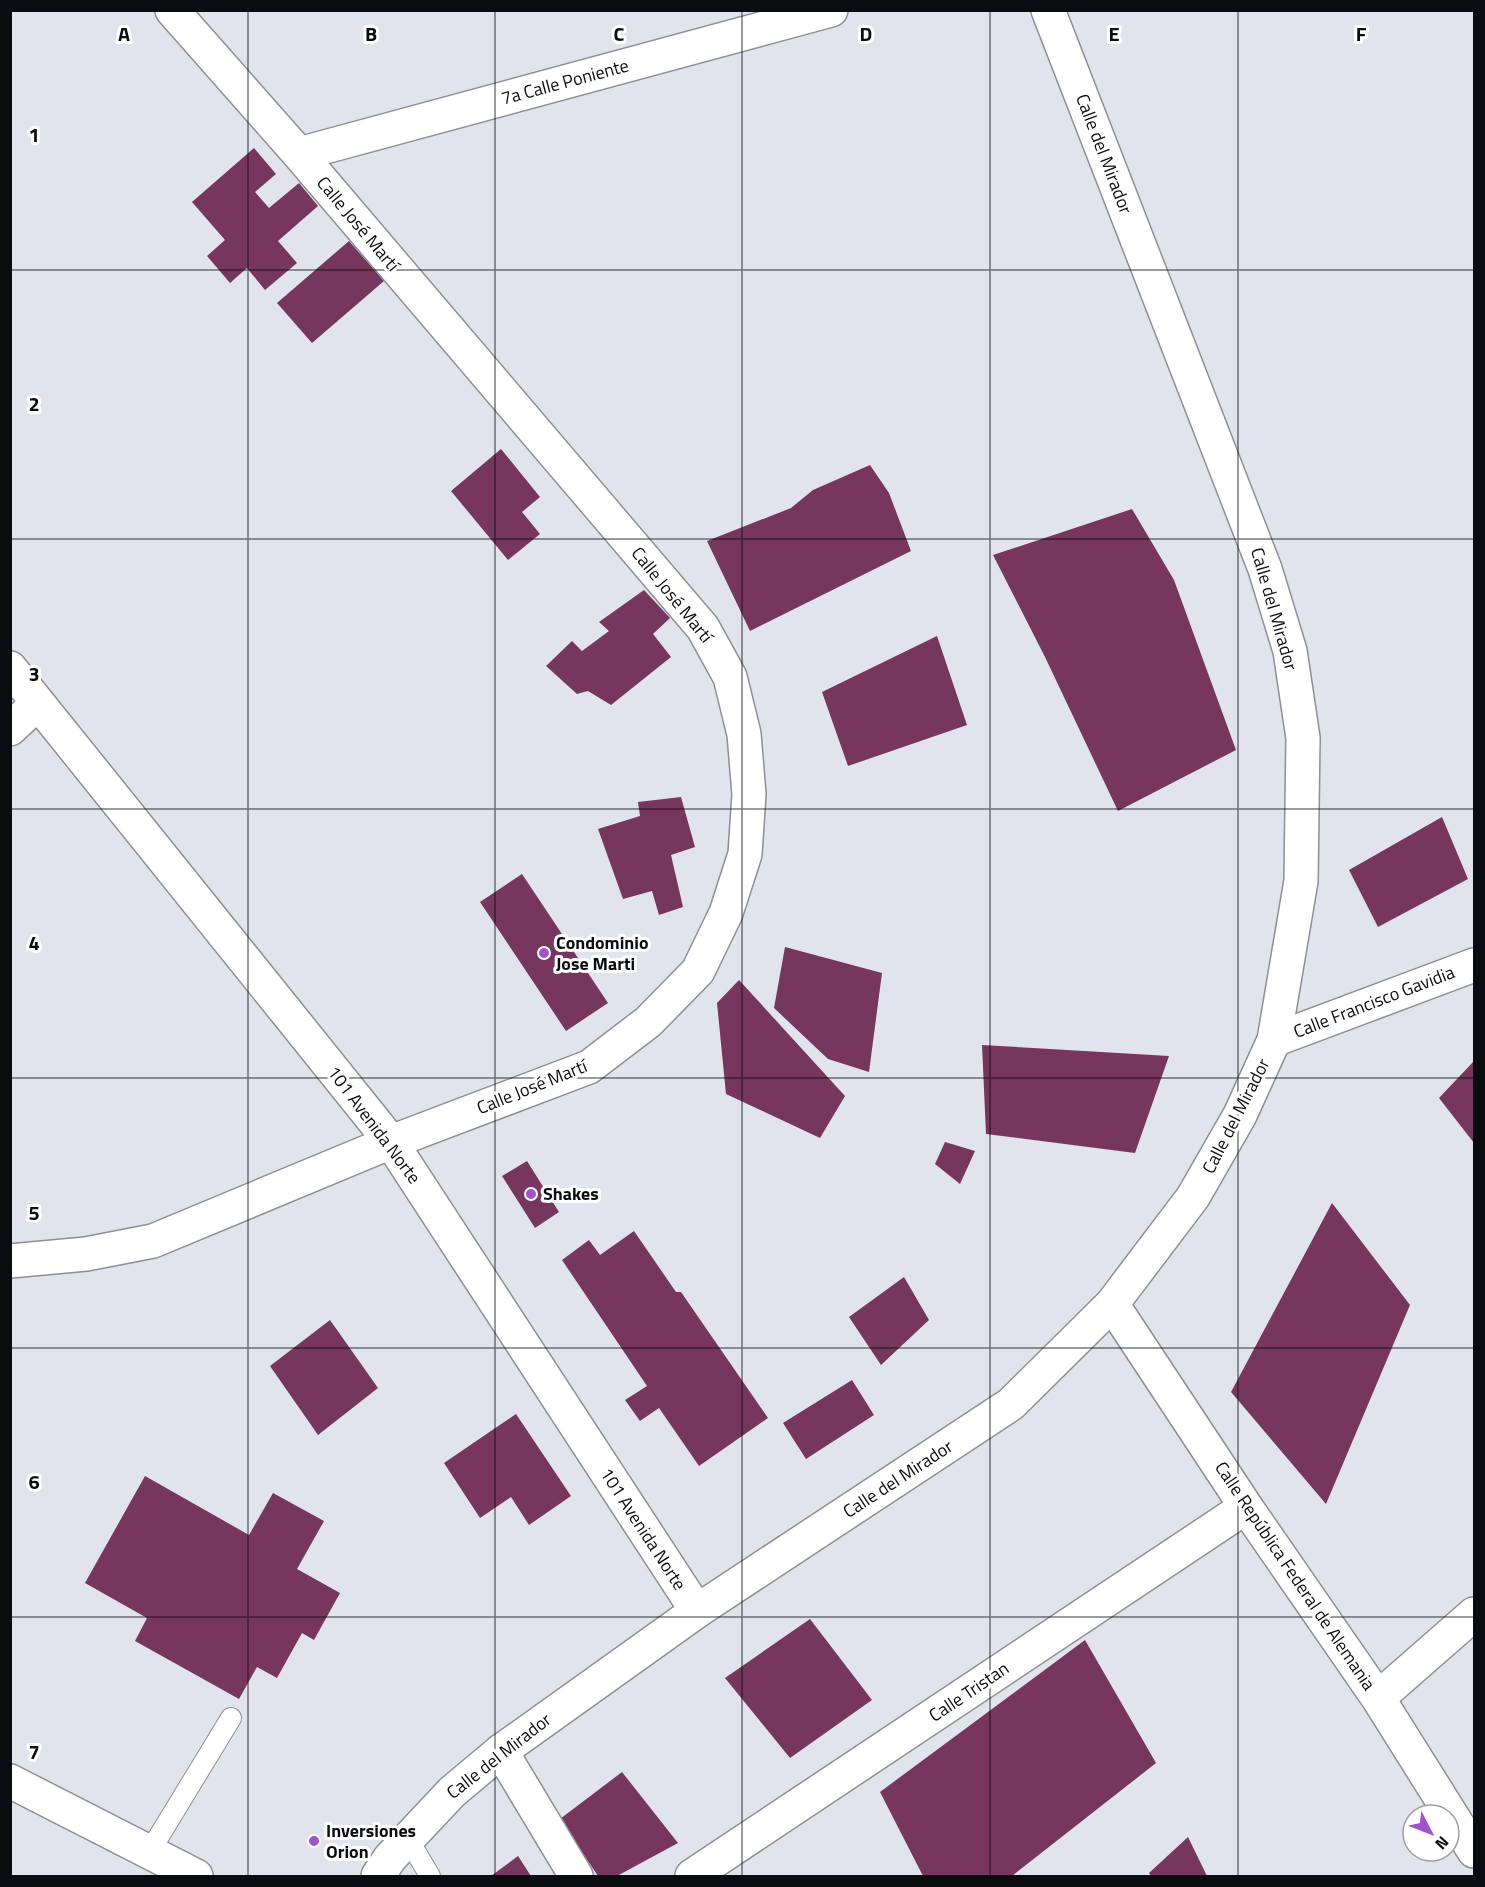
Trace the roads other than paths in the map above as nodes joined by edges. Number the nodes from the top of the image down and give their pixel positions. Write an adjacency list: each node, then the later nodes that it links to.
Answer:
1 (172, 10): 4 (street, Calle José Martí)
2 (831, 10): 4 (street, 7a Calle Poniente)
3 (1048, 10): 9 (street, Calle del Mirador)
4 (299, 154): 10 (street, Calle José Martí)
5 (10, 668): 6 (street, 101 Avenida Norte)
6 (38, 703): 7 (street); 10 (street, 101 Avenida Norte)
7 (10, 729)
8 (1474, 964): 9 (street, Calle Francisco Gavidia)
9 (1274, 1040): 12 (street, Calle del Mirador)
10 (391, 1142): 11 (street, Calle José Martí); 14 (street, 101 Avenida Norte)
11 (10, 1261)
12 (1112, 1304): 13 (street, Calle República Federal de Alemania); 14 (street, Calle del Mirador)
13 (1245, 1507): 16 (street, Calle República Federal de Alemania); 27 (street, Calle Tristan)
14 (697, 1611): 18 (street, Calle del Mirador)
15 (1474, 1614): 16 (street)
16 (1378, 1698): 22 (street, Calle República Federal de Alemania)
17 (231, 1718): 21 (lane)
18 (501, 1752): 20 (street, Calle del Mirador); 26 (street)
19 (10, 1781): 21 (street)
20 (408, 1839): 24 (street, Calle del Mirador); 25 (lane)
21 (150, 1851): 23 (street)
22 (1474, 1851)
23 (196, 1876)
24 (378, 1876)
25 (430, 1876)
26 (576, 1876)
27 (692, 1876)

